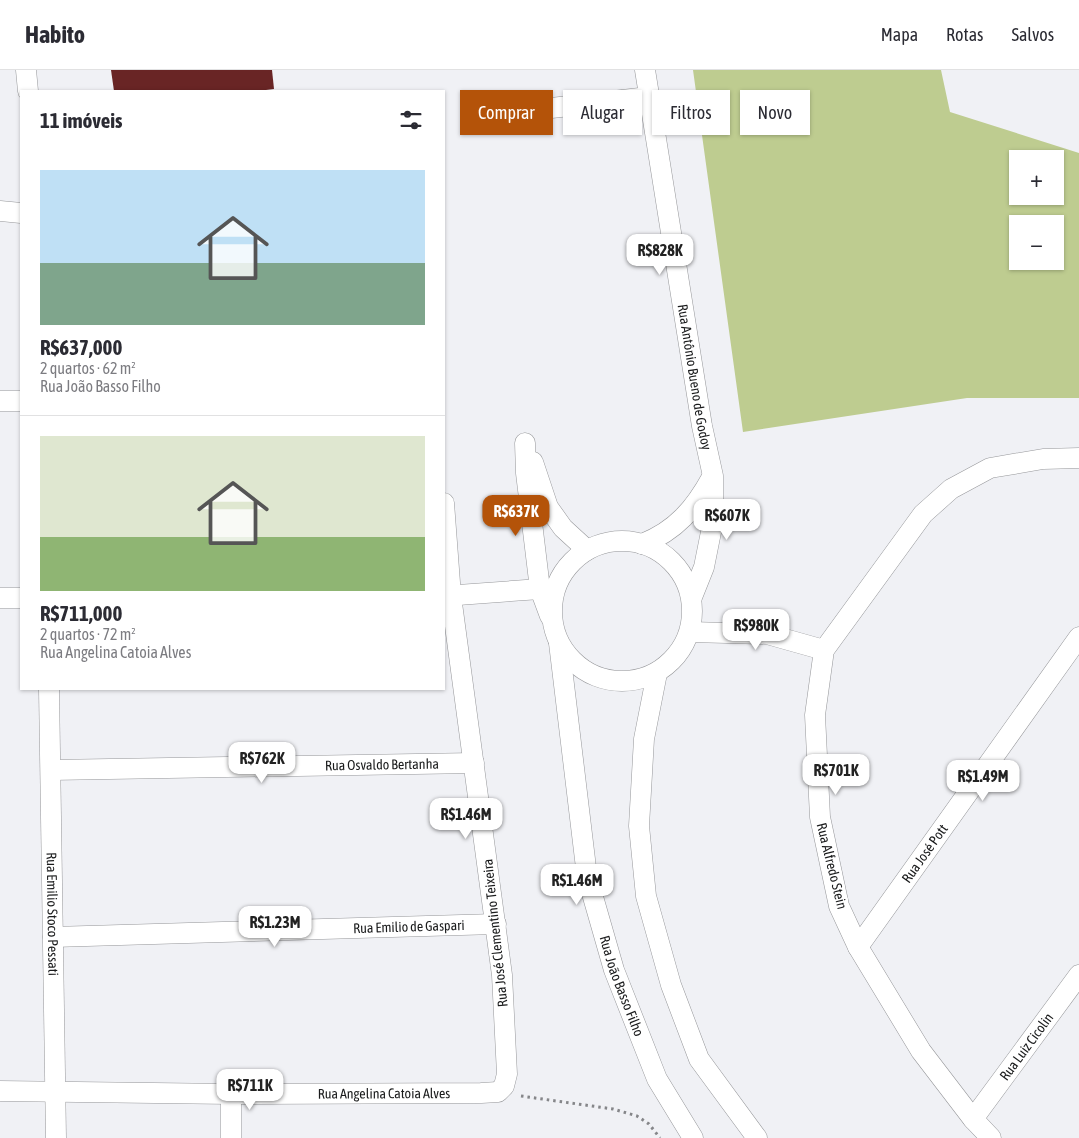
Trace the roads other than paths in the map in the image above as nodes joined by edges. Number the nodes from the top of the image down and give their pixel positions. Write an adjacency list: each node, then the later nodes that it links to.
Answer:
1 (26, 70): 3 (street)
2 (645, 70): 4 (street, Rua Antônio Bueno de Godoy)
3 (28, 90)
4 (649, 97): 5 (street); 11 (street, Rua Antônio Bueno de Godoy)
5 (553, 108)
6 (0, 211): 7 (street)
7 (20, 213)
8 (0, 401): 9 (street)
9 (20, 401)
10 (1079, 458): 24 (street, Rua Alfredo Stein)
11 (713, 476): 13 (street); 17 (street, Rua Antônio Bueno de Godoy)
12 (445, 534): 16 (street, Rua José Clementino Teixeira)
13 (642, 544): 14 (street); 17 (street)
14 (587, 550): 15 (street); 20 (street)
15 (540, 589): 16 (street); 20 (street)
16 (447, 596): 27 (street, Rua José Clementino Teixeira)
17 (692, 597): 21 (street)
18 (0, 598): 19 (street)
19 (20, 598)
20 (552, 621): 23 (street)
21 (690, 632): 24 (street); 25 (street)
22 (1079, 637): 31 (street, Rua José Pott)
23 (559, 643): 25 (street); 40 (street, Rua João Basso Filho)
24 (824, 650): 31 (street, Rua Alfredo Stein)
25 (657, 673): 41 (street)
26 (49, 690): 28 (street, Rua Emilio Stoco Pessati)
27 (474, 763): 28 (street, Rua Osvaldo Bertanha); 29 (street, Rua José Clementino Teixeira)
28 (51, 770): 30 (street, Rua Emilio Stoco Pessati)
29 (496, 924): 30 (street, Rua Emilio de Gaspari); 35 (street, Rua José Clementino Teixeira)
30 (54, 936): 34 (street, Rua Emilio Stoco Pessati)
31 (858, 947): 37 (street, Rua Alfredo Stein)
32 (1079, 975): 37 (street, Rua Luiz Cicolin)
33 (0, 1091): 34 (street, Rua Angelina Catoia Alves)
34 (55, 1092): 36 (street, Rua Angelina Catoia Alves); 38 (street, Rua Emilio Stoco Pessati)
35 (498, 1092): 36 (street, Rua Angelina Catoia Alves)
36 (231, 1094): 39 (street)
37 (973, 1119): 42 (street, Rua Alfredo Stein)
38 (56, 1138)
39 (231, 1138)
40 (693, 1138)
41 (757, 1138)
42 (991, 1138)

